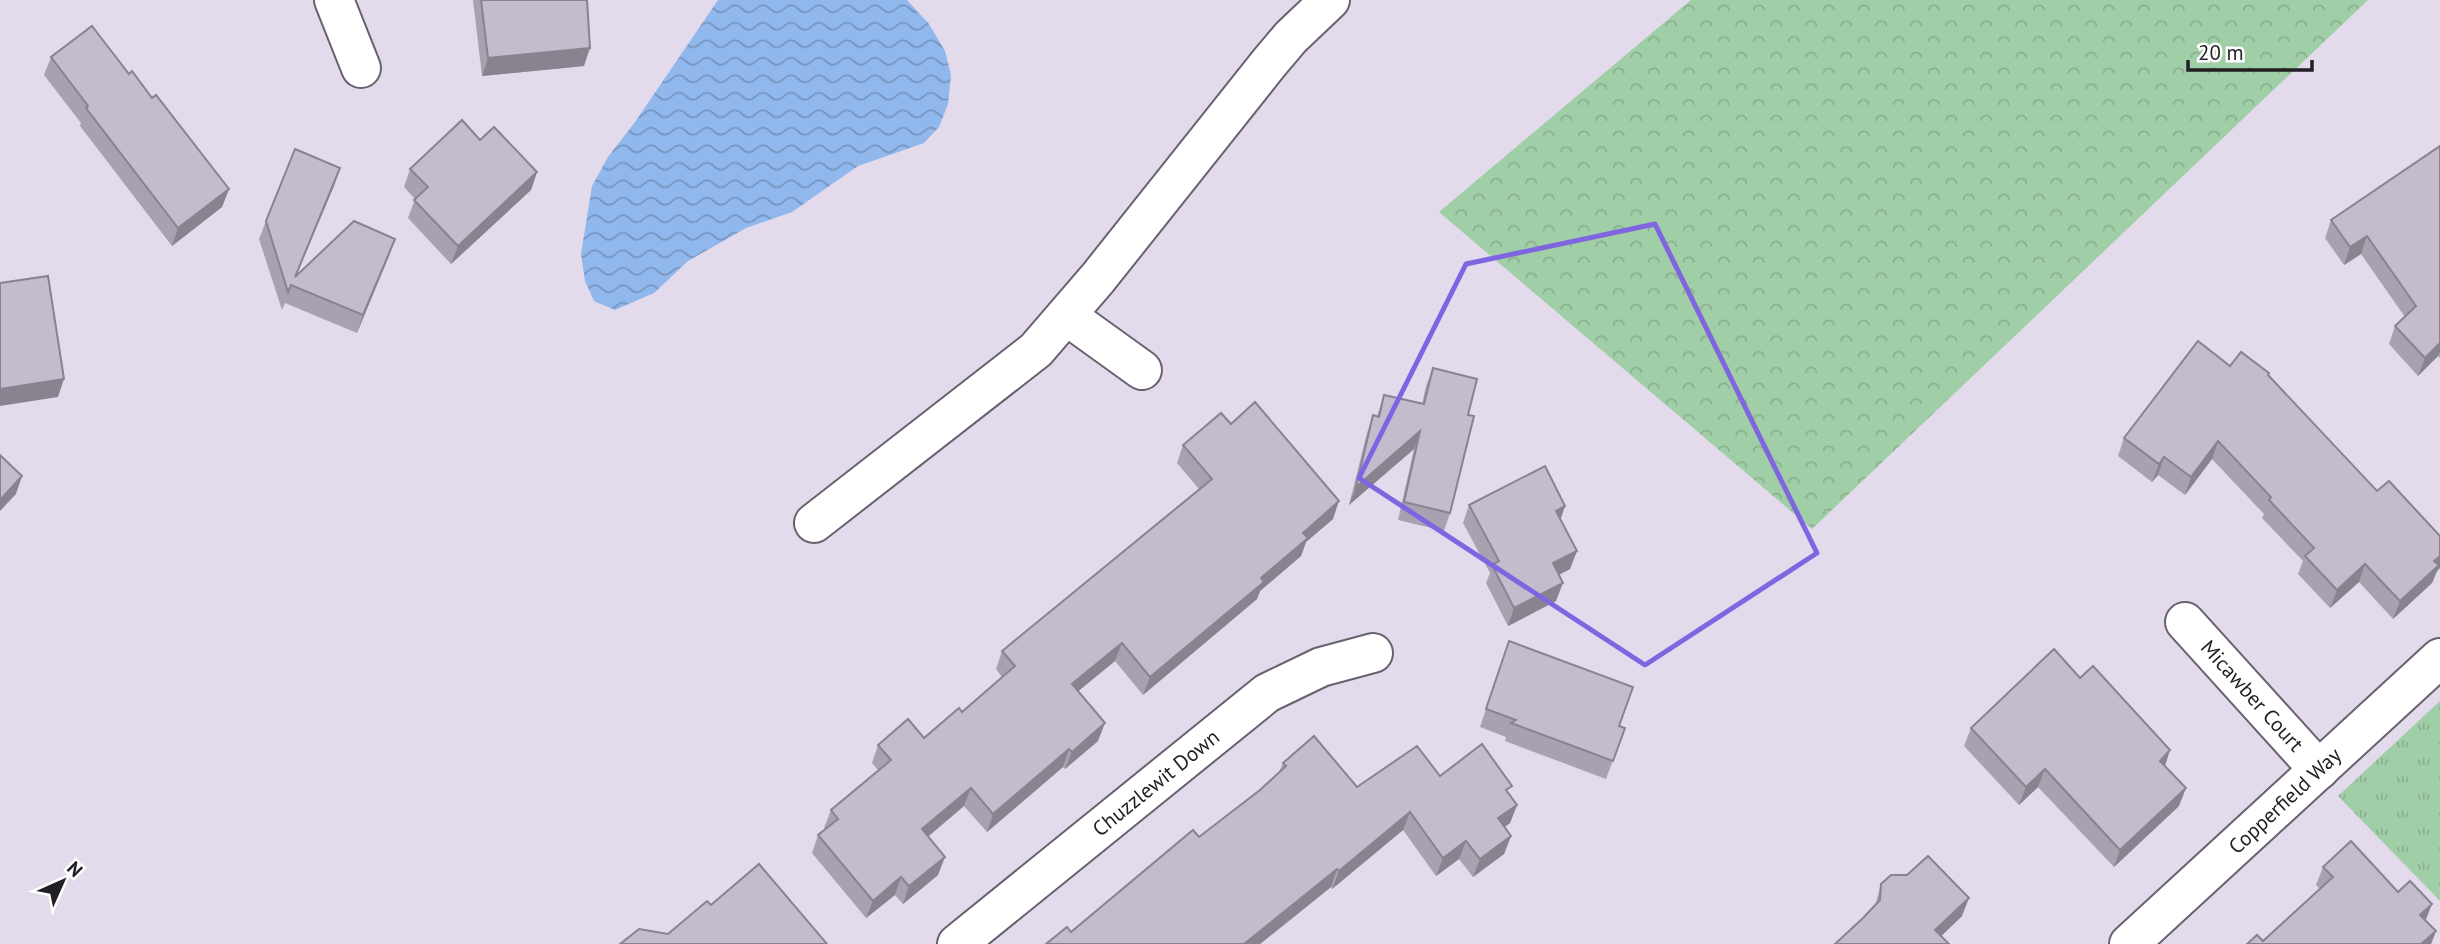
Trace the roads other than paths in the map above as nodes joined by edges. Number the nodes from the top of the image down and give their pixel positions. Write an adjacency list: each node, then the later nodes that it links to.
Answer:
1 (334, 0): 3 (street)
2 (1330, 0): 4 (street)
3 (361, 68)
4 (1067, 316): 5 (street); 6 (street)
5 (1142, 370)
6 (814, 523)
7 (2185, 622): 10 (street, Micawber Court)
8 (1373, 653): 11 (street, Chuzzlewit Down)
9 (2440, 658): 10 (street, Copperfield Way)
10 (2319, 770): 12 (street, Copperfield Way)
11 (957, 944)
12 (2129, 944)

